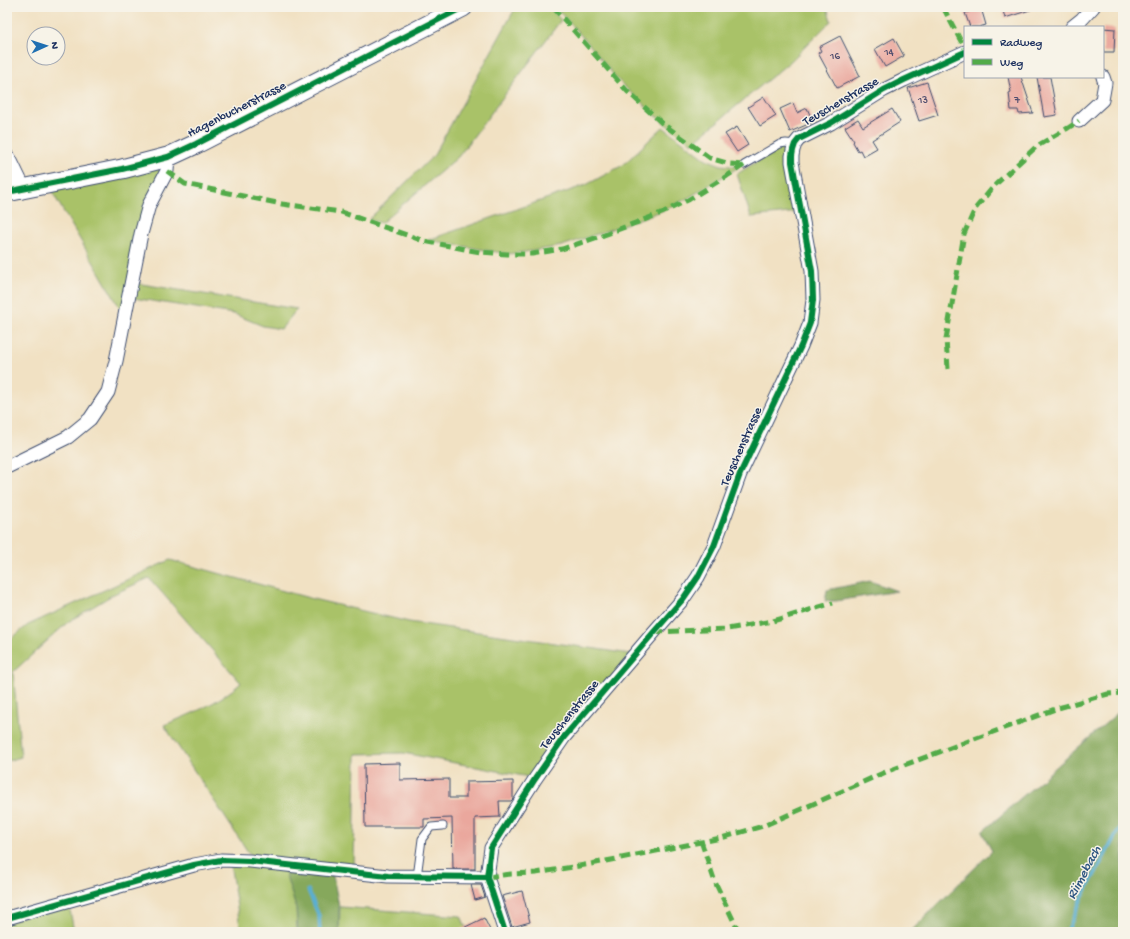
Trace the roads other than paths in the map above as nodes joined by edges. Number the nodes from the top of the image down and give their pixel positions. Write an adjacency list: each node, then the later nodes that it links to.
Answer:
1 (463, 7): 8 (street, Hagenbucherstrasse)
2 (1093, 7): 3 (street)
3 (1073, 26)
4 (964, 52): 7 (street, Teuschenstrasse)
5 (1103, 78): 6 (street)
6 (1079, 121)
7 (795, 144): 10 (lane); 15 (street, Teuschenstrasse)
8 (168, 157): 11 (street, Hagenbucherstrasse); 12 (street)
9 (7, 160): 11 (street)
10 (744, 165)
11 (14, 191)
12 (7, 468)
13 (443, 826): 14 (lane)
14 (417, 877): 15 (street); 16 (street)
15 (487, 877): 17 (street, Teuschenstrasse)
16 (7, 918)
17 (505, 932)

